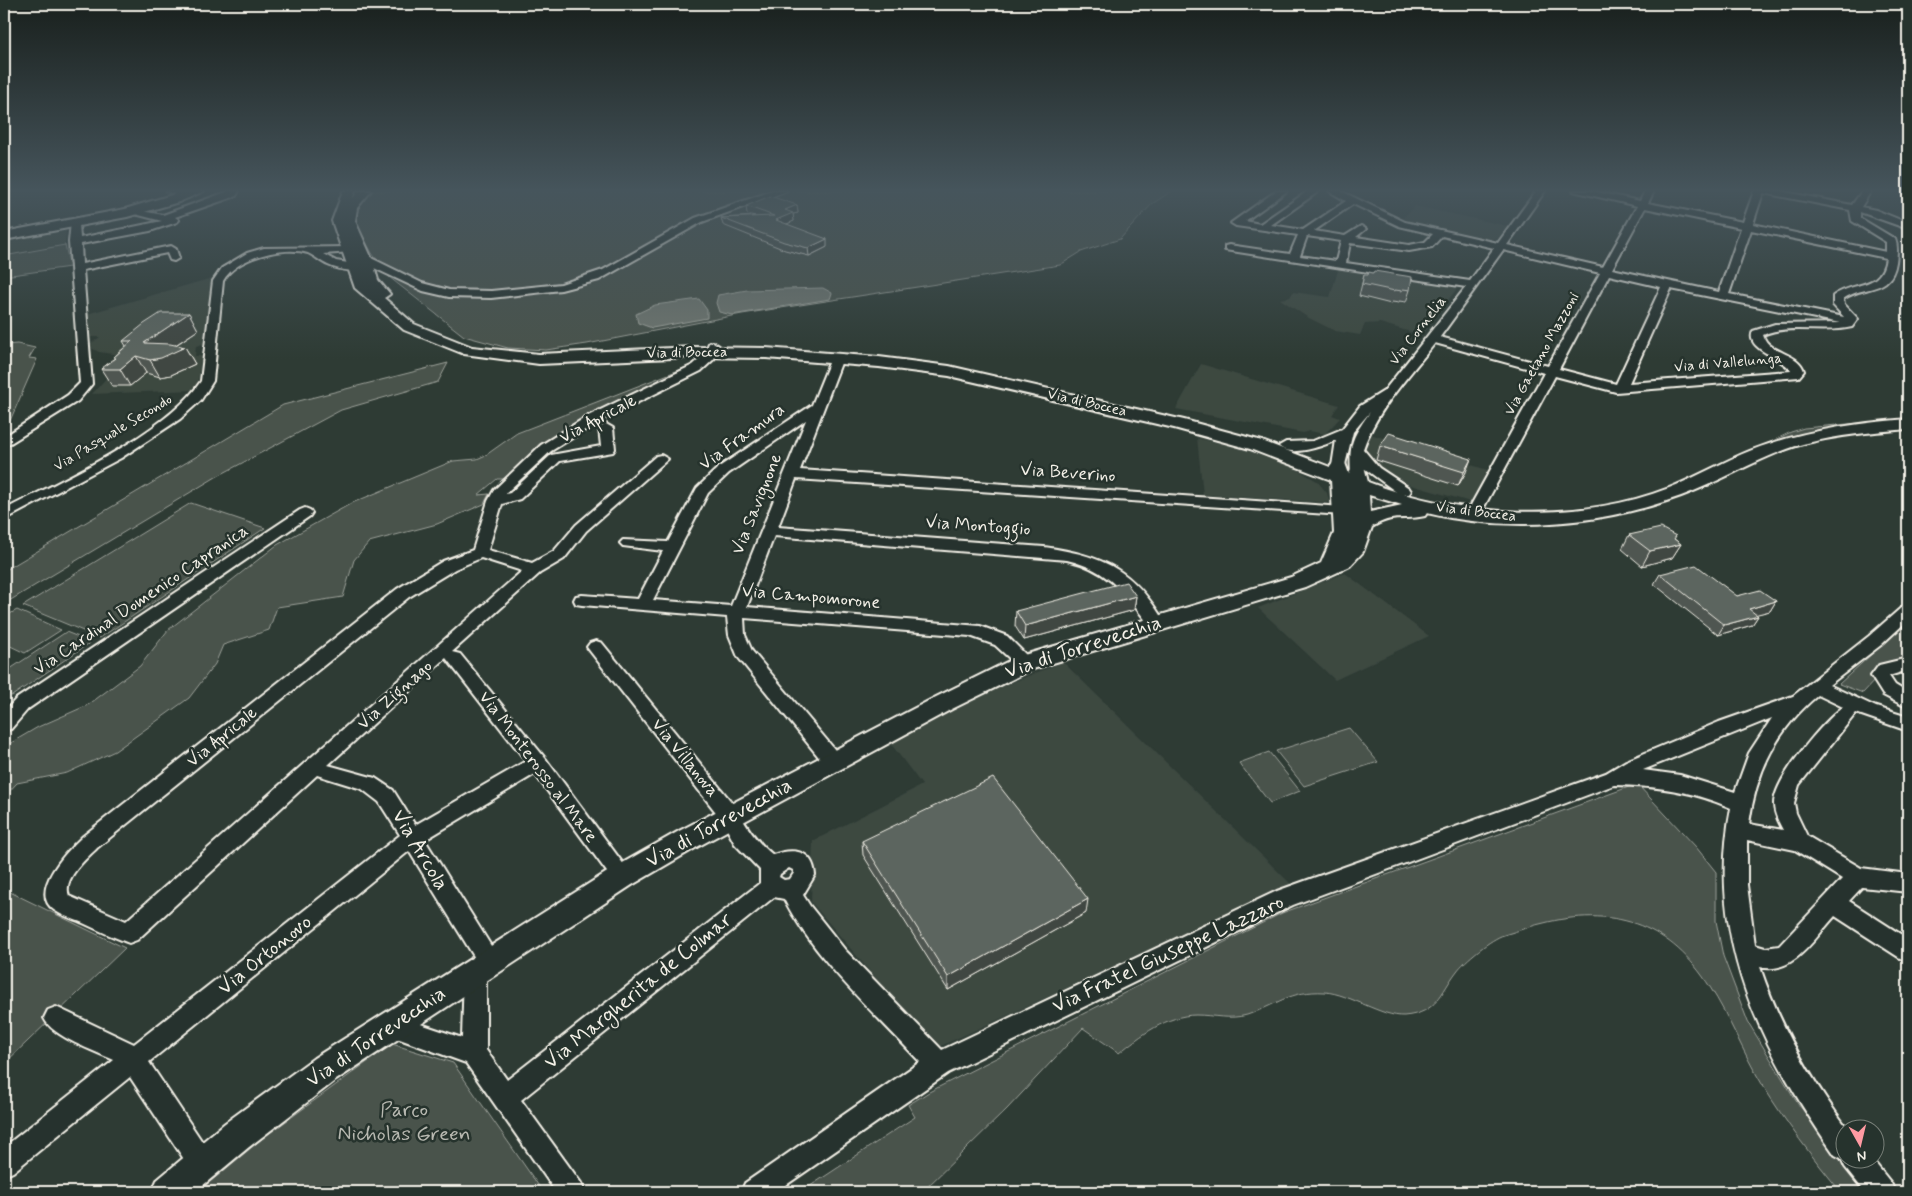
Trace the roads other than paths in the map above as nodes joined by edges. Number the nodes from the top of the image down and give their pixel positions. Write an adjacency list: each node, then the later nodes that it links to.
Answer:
1 (75, 247): 26 (street)
2 (153, 247): 22 (street)
3 (347, 247): 19 (main road, Via di Boccea)
4 (357, 247): 27 (main road, Via di Boccea)
5 (652, 247): 29 (street)
6 (1298, 247): 23 (street)
7 (1344, 247): 25 (street)
8 (1360, 247): 24 (street)
9 (1424, 247): 24 (street)
10 (1500, 247): 28 (street); 30 (street, Via Cornelia)
11 (1620, 247): 28 (street, Via Gaetano Mazzoni)
12 (1740, 247): 32 (street)
13 (1847, 247): 21 (street)
14 (1891, 247): 21 (street)
15 (1229, 248): 23 (street)
16 (166, 250): 22 (street)
17 (166, 250): 18 (street)
18 (166, 250)
19 (348, 250): 20 (street, Via Pasquale Secondo); 27 (main road, Via di Boccea)
20 (311, 251): 27 (street, Via Pasquale Secondo); 56 (street, Via Pasquale Secondo)
21 (1891, 256): 33 (street)
22 (127, 257): 26 (street)
23 (1294, 258): 25 (street)
24 (1386, 259): 25 (street); 30 (street)
25 (1340, 265)
26 (77, 268): 45 (street)
27 (365, 270): 29 (street); 29 (street); 35 (main road, Via di Boccea); 35 (main road, Via di Boccea)
28 (1606, 271): 31 (street); 37 (street, Via Gaetano Mazzoni)
29 (400, 276)
30 (1472, 285): 34 (street, Via Cornelia)
31 (1667, 285): 32 (street); 38 (street)
32 (1723, 297): 33 (street)
33 (1852, 322): 38 (street, Via di Vallelunga)
34 (1433, 339): 37 (street, Via di Vallelunga); 39 (street, Via Cornelia)
35 (712, 349): 36 (main road, Via di Boccea); 46 (main road, Via di Boccea); 52 (street, Via Apricale)
36 (837, 358): 40 (street); 46 (main road, Via di Boccea)
37 (1551, 371): 38 (street, Via di Vallelunga); 54 (street, Via Gaetano Mazzoni)
38 (1621, 388)
39 (1390, 393): 44 (street, Via Cornelia); 47 (street, Via Cornelia)
40 (815, 408): 49 (street, Via Savignone); 60 (street, Via Framura)
41 (1908, 417): 54 (main road, Via di Boccea)
42 (1908, 424): 54 (main road, Via di Boccea)
43 (606, 428): 52 (street, Via Apricale)
44 (1344, 432): 46 (street); 50 (street)
45 (4, 443)
46 (1281, 448): 50 (main road, Via di Boccea); 53 (main road)
47 (1356, 452): 50 (street, Via Cornelia); 51 (street)
48 (661, 459): 63 (street, Via Zignago)
49 (791, 474): 53 (street, Via Beverino); 58 (street, Via Savignone)
50 (1349, 476): 51 (main road, Via di Boccea); 53 (main road); 54 (main road, Via di Boccea); 57 (main road, Via di Torrevecchia)
51 (1404, 491): 54 (main road, Via di Boccea)
52 (495, 501): 61 (street, Via Apricale)
53 (1342, 511): 62 (main road)
54 (1476, 511): 57 (main road)
55 (305, 512): 77 (street, Via Cardinal Domenico Capranica)
56 (4, 516)
57 (1362, 524): 62 (main road, Via di Torrevecchia)
58 (768, 531): 66 (street, Via Savignone); 68 (street, Via Montoggio)
59 (628, 543): 60 (street)
60 (673, 547): 65 (street, Via Framura)
61 (480, 553): 63 (street); 93 (street, Via Apricale)
62 (1329, 568): 68 (main road, Via di Torrevecchia)
63 (534, 570): 93 (street, Via Zignago)
64 (582, 600): 65 (street, Via Campomorone)
65 (643, 604): 66 (street, Via Campomorone)
66 (736, 610): 71 (street, Via Campomorone); 79 (street, Via Savignone)
67 (1908, 610): 73 (street)
68 (1157, 623): 71 (main road, Via di Torrevecchia)
69 (596, 647): 84 (street, Via Villanova)
70 (454, 658): 80 (street, Via Monterosso al Mare)
71 (1025, 663): 79 (main road, Via di Torrevecchia)
72 (1908, 664): 75 (street)
73 (1816, 686): 74 (street); 78 (street)
74 (1799, 701): 82 (street, Via Fratel Giuseppe Lazzaro); 83 (street)
75 (1908, 701)
76 (1848, 712): 87 (street)
77 (4, 724)
78 (1908, 724)
79 (833, 761): 84 (main road, Via di Torrevecchia)
80 (538, 763): 86 (street, Via Ortonovo); 88 (street, Via Monterosso al Mare)
81 (325, 772): 86 (street, Via Arcola)
82 (1613, 778): 83 (street, Via Fratel Giuseppe Lazzaro); 101 (street, Via Fratel Giuseppe Lazzaro)
83 (1741, 803): 85 (street)
84 (731, 816): 88 (main road, Via di Torrevecchia); 90 (street, Via Villanova)
85 (1738, 830): 87 (street); 95 (street)
86 (411, 838): 96 (street, Via Arcola); 100 (street, Via Ortonovo)
87 (1800, 842): 89 (street)
88 (622, 877): 96 (main road, Via di Torrevecchia)
89 (1856, 877): 91 (street); 92 (street)
90 (778, 881): 101 (street, Via Villanova); 102 (street, Via Margherita de Colmar)
91 (1908, 883)
92 (1834, 903): 94 (street); 95 (street)
93 (129, 933)
94 (1908, 951)
95 (1744, 952): 103 (street)
96 (482, 967): 98 (main road, Via di Torrevecchia); 99 (street)
97 (56, 1018): 100 (street)
98 (391, 1025): 99 (street); 105 (main road, Via di Torrevecchia)
99 (474, 1054): 102 (street)
100 (135, 1057): 104 (street, Via Ortonovo); 105 (street)
101 (938, 1064): 109 (street, Via Fratel Giuseppe Lazzaro)
102 (505, 1098): 108 (street)
103 (1834, 1132)
104 (4, 1163)
105 (202, 1164): 107 (main road, Via di Torrevecchia)
106 (1862, 1168): 110 (street)
107 (169, 1192)
108 (572, 1192)
109 (754, 1192)
110 (1882, 1192)

